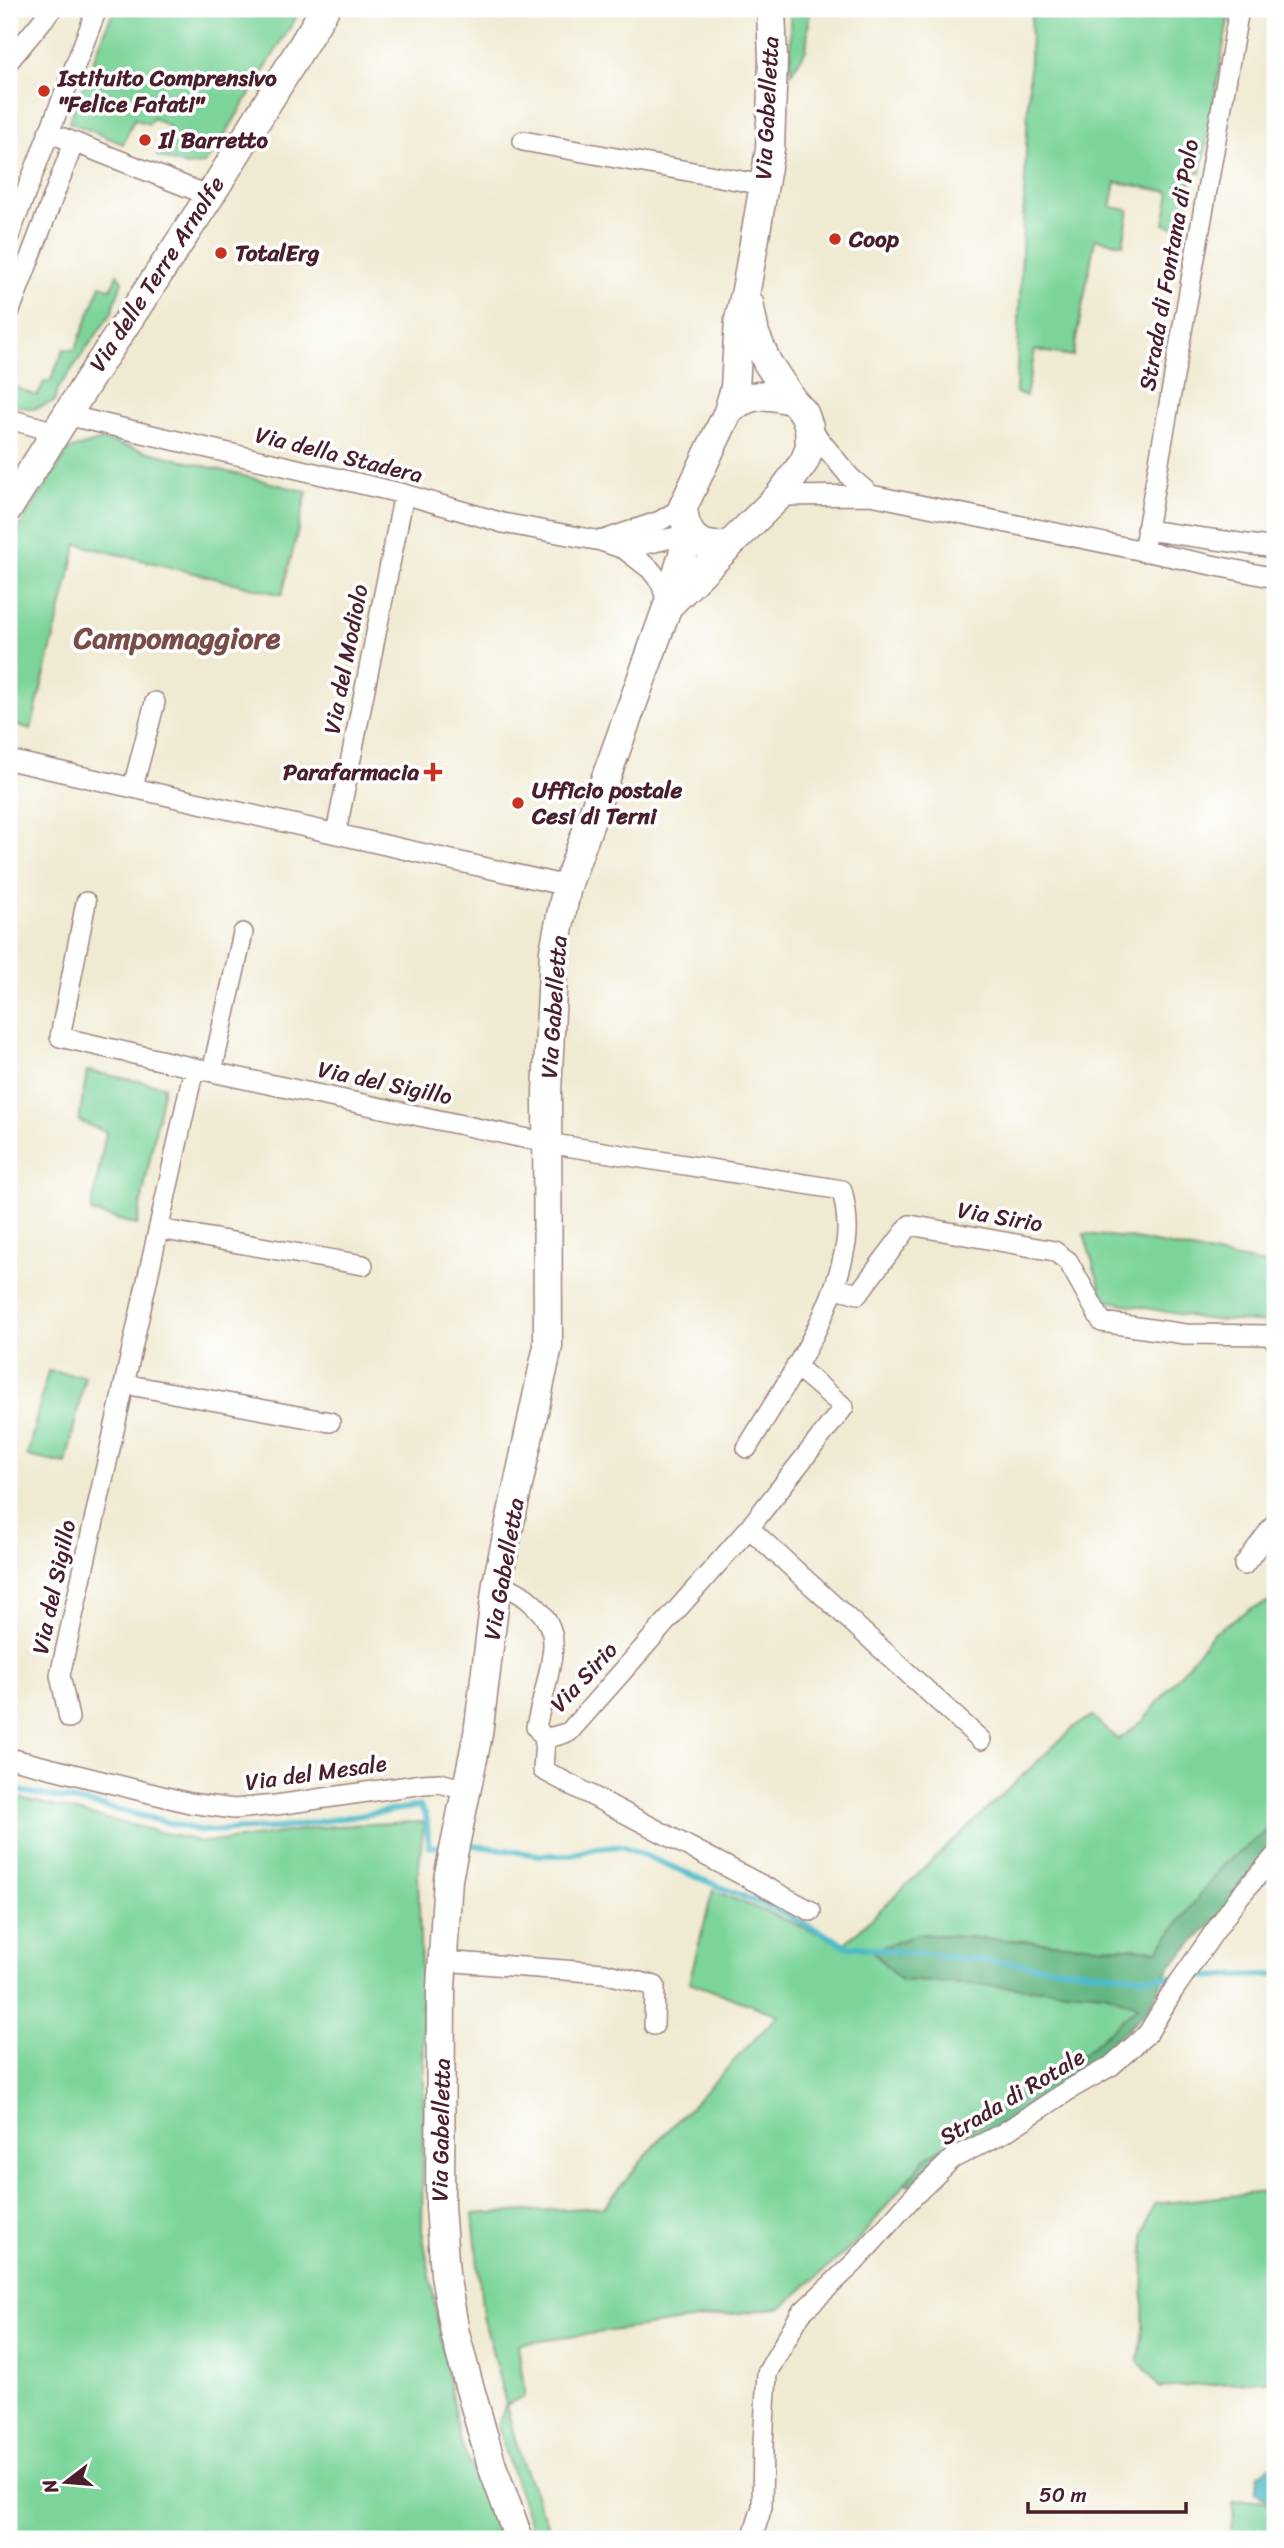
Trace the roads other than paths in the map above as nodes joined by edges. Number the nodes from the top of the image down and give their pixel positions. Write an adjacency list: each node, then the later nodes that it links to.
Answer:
1 (51, 9): 6 (street)
2 (97, 9): 7 (street)
3 (324, 9): 11 (street, Via delle Terre Arnolfe)
4 (771, 9): 10 (street, Via Gabelletta)
5 (1239, 9): 25 (street, Strada di Fontana di Polo)
6 (9, 61)
7 (48, 132): 9 (street); 12 (street)
8 (523, 141): 10 (street)
9 (74, 142): 11 (street); 14 (street)
10 (764, 185): 13 (street, Via Gabelletta)
11 (210, 196): 18 (street, Via delle Terre Arnolfe)
12 (9, 236)
13 (747, 290): 15 (street, Via Gabelletta); 16 (street, Via Gabelletta)
14 (9, 313)
15 (793, 401): 16 (street); 19 (street, Via Gabelletta)
16 (728, 412): 24 (street, Via Gabelletta)
17 (9, 419): 18 (street)
18 (61, 424): 20 (street, Via della Stadera); 23 (street, Via delle Terre Arnolfe)
19 (809, 427): 21 (street); 22 (street, Via Gabelletta)
20 (404, 494): 26 (street, Via della Stadera); 36 (street, Via del Modiolo)
21 (871, 495): 22 (street); 30 (street)
22 (779, 496): 27 (street, Via Gabelletta)
23 (9, 507)
24 (686, 521): 26 (street, Via della Stadera); 27 (street); 29 (street); 32 (street, Via Gabelletta)
25 (1146, 530): 28 (street); 30 (street, Strada di Fontana di Polo)
26 (601, 541): 29 (street, Via della Stadera)
27 (728, 546): 32 (street, Via Gabelletta)
28 (1275, 548)
29 (624, 549): 32 (street, Via della Stadera)
30 (1143, 552): 31 (street)
31 (1275, 578)
32 (668, 606): 37 (street, Via Gabelletta)
33 (155, 702): 35 (street)
34 (9, 760): 35 (street)
35 (132, 787): 36 (street)
36 (336, 833): 37 (street)
37 (567, 886): 41 (street, Via Gabelletta)
38 (86, 902): 40 (street, Via del Sigillo)
39 (243, 933): 40 (street, Via del Sigillo)
40 (203, 1070): 41 (street, Via del Sigillo); 42 (street, Via del Sigillo)
41 (547, 1143): 44 (street); 53 (street, Via Gabelletta)
42 (159, 1229): 43 (street); 47 (street, Via del Sigillo)
43 (363, 1265)
44 (835, 1288): 45 (street, Via Sirio); 46 (street)
45 (1275, 1341)
46 (796, 1366): 49 (street); 51 (street, Via Sirio)
47 (124, 1384): 48 (street); 54 (street, Via del Sigillo)
48 (330, 1422)
49 (747, 1448)
50 (1275, 1523): 52 (street)
51 (749, 1528): 55 (street, Via Sirio); 56 (street)
52 (1244, 1565)
53 (497, 1583): 55 (street, Via Sirio); 58 (street, Via Gabelletta)
54 (69, 1718)
55 (545, 1740): 60 (street)
56 (981, 1740)
57 (9, 1758): 58 (street, Via del Mesale)
58 (466, 1790): 61 (street, Via Gabelletta)
59 (1275, 1856): 64 (street, Strada di Rotale)
60 (811, 1911)
61 (442, 1961): 62 (street); 63 (street, Via Gabelletta)
62 (654, 2025)
63 (519, 2539)
64 (752, 2539)

